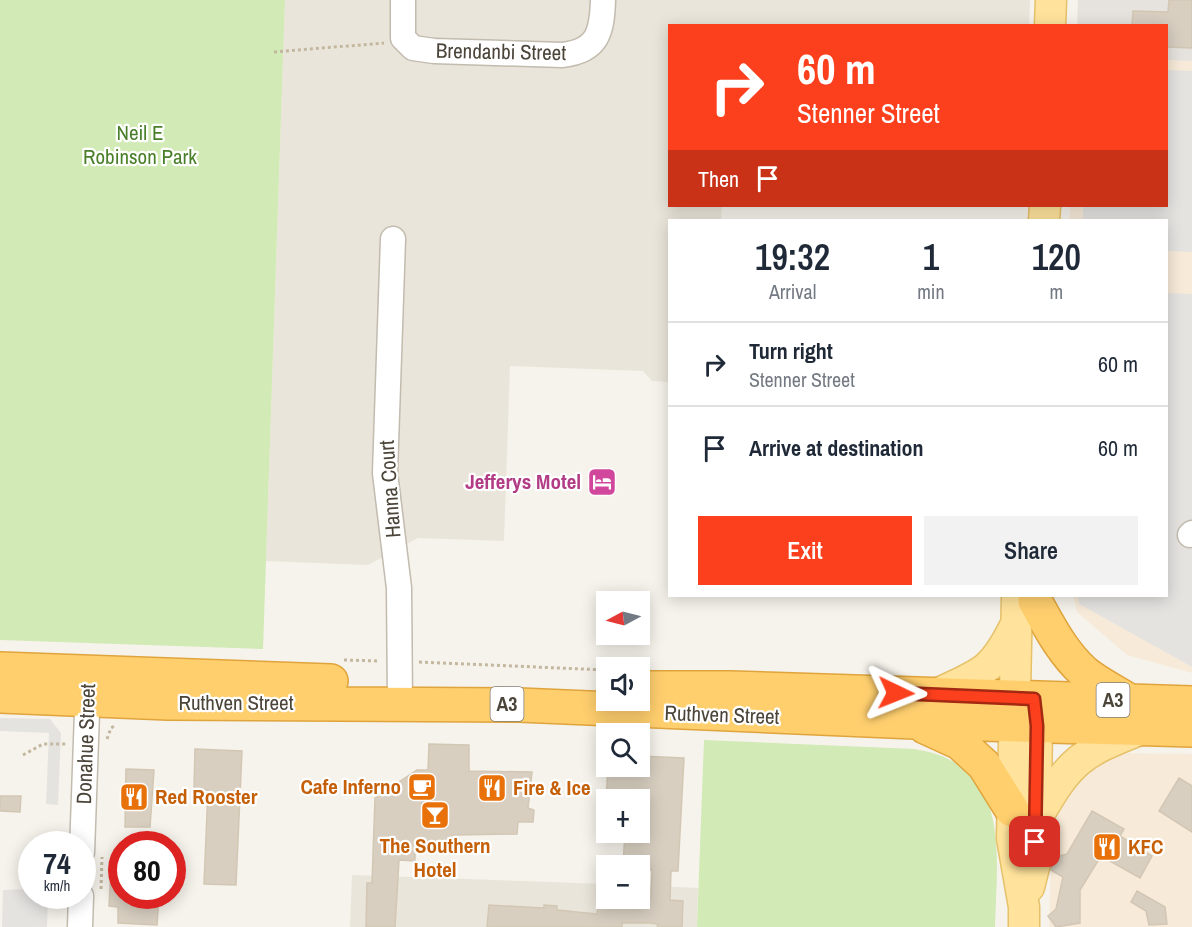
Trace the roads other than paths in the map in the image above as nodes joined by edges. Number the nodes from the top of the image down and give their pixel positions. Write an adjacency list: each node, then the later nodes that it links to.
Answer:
1 (403, 0): 2 (street, Brendanbi Street)
2 (603, 0)
3 (1051, 0): 4 (main road)
4 (1050, 24)
5 (393, 239): 8 (street, Hanna Court)
6 (1026, 604): 12 (main road); 15 (main road); 16 (highway)
7 (0, 669): 9 (highway, Ruthven Street / A3)
8 (401, 682): 9 (highway, Ruthven Street / A3); 10 (highway, Ruthven Street / A3); 17 (highway, Ruthven Street / A3)
9 (88, 687): 13 (highway, Ruthven Street / A3); 20 (street, Donahue Street)
10 (596, 688)
11 (650, 688): 12 (highway, Ruthven Street / A3)
12 (935, 695): 15 (highway, Ruthven Street / A3)
13 (0, 696)
14 (1192, 703): 16 (highway, Ruthven Street / A3)
15 (1025, 712): 16 (highway, Ruthven Street / A3); 17 (highway, Ruthven Street / A3); 19 (main road)
16 (1136, 715): 18 (highway, Ruthven Street / A3); 19 (main road)
17 (914, 722): 19 (highway)
18 (1192, 730)
19 (1024, 816): 22 (main road)
20 (83, 831)
21 (81, 909): 23 (street)
22 (1024, 917)
23 (80, 927)

